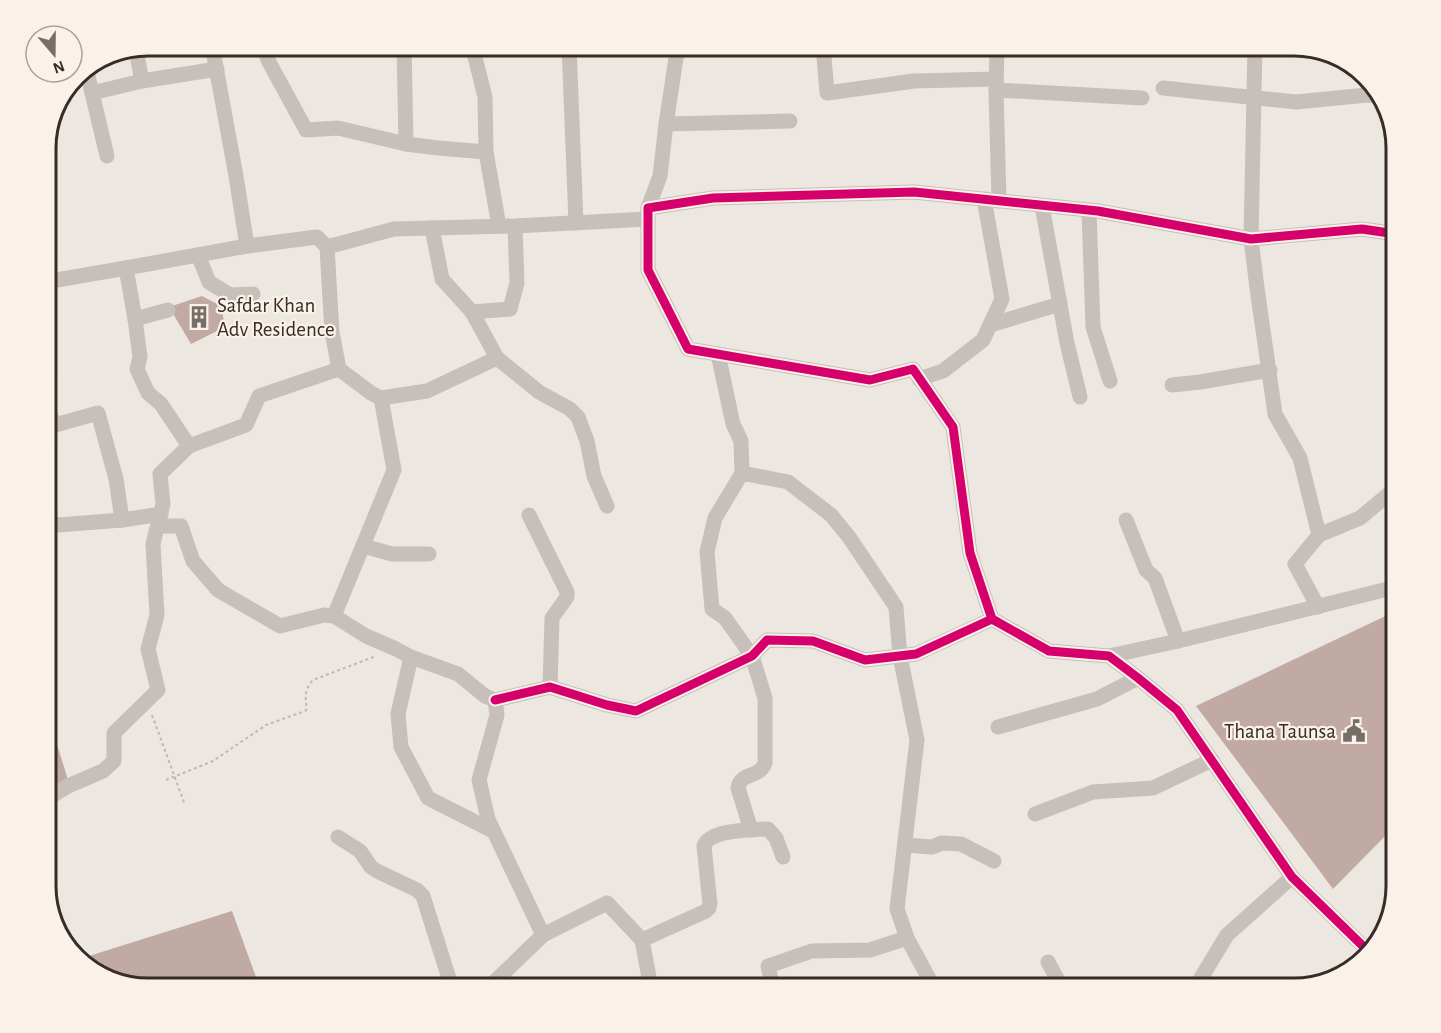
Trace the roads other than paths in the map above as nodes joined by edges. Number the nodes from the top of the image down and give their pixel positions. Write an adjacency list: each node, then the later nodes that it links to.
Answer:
1 (215, 56): 11 (street)
2 (266, 56): 22 (street)
3 (404, 56): 22 (street)
4 (475, 56): 23 (street)
5 (569, 56): 29 (street)
6 (676, 56): 21 (street)
7 (824, 56): 14 (street)
8 (997, 56): 14 (street)
9 (1256, 56): 19 (street)
10 (137, 57): 13 (street)
11 (217, 69): 13 (street); 34 (street)
12 (88, 78): 16 (street)
13 (142, 81): 16 (street)
14 (996, 85): 18 (street); 25 (street)
15 (1163, 88): 19 (street)
16 (92, 93): 24 (street)
17 (1369, 95): 19 (street)
18 (1142, 98)
19 (1254, 98): 33 (street)
20 (790, 121): 21 (street)
21 (666, 124): 28 (street)
22 (406, 144): 23 (street)
23 (486, 152): 30 (street)
24 (107, 156)
25 (991, 200): 26 (street); 28 (street); 44 (street)
26 (1042, 206): 27 (street); 40 (street)
27 (1089, 210): 33 (street); 50 (street)
28 (648, 213): 29 (street); 45 (street)
29 (576, 223): 30 (street)
30 (507, 226): 31 (street); 42 (street)
31 (432, 228): 35 (street); 42 (street)
32 (1386, 233): 33 (street)
33 (1251, 239): 48 (street)
34 (247, 246): 35 (street); 36 (street)
35 (327, 247): 47 (street)
36 (198, 255): 37 (street); 39 (street)
37 (126, 268): 38 (street); 43 (street)
38 (56, 280)
39 (253, 294)
40 (1060, 304): 44 (street); 52 (street)
41 (168, 310): 43 (street)
42 (472, 312): 46 (street)
43 (135, 319): 55 (street)
44 (990, 325): 49 (street)
45 (718, 354): 49 (street); 56 (street)
46 (497, 358): 53 (street); 58 (street)
47 (339, 369): 53 (street); 55 (street)
48 (1270, 370): 51 (street); 64 (street)
49 (919, 379): 70 (street)
50 (1110, 381)
51 (1172, 385)
52 (1080, 397)
53 (381, 398): 65 (street)
54 (56, 425): 60 (street)
55 (189, 446): 61 (street)
56 (742, 473): 72 (street); 73 (street)
57 (1386, 496): 64 (street)
58 (607, 506)
59 (530, 515): 77 (street)
60 (122, 520): 61 (street); 63 (street)
61 (159, 520): 69 (street); 81 (street)
62 (1126, 520): 71 (street)
63 (56, 524)
64 (1319, 535): 68 (street)
65 (363, 546): 66 (street); 69 (street)
66 (429, 554)
67 (1386, 590): 68 (street)
68 (1318, 607): 71 (street)
69 (334, 616): 75 (street)
70 (992, 619): 73 (street); 74 (street)
71 (1178, 641): 74 (street)
72 (752, 656): 73 (street); 77 (street); 83 (street)
73 (900, 656): 86 (street)
74 (1109, 656): 76 (street)
75 (411, 657): 78 (street); 84 (street)
76 (1138, 678): 79 (street); 80 (street)
77 (550, 687): 78 (street)
78 (495, 700): 84 (street)
79 (998, 726)
80 (1212, 760): 82 (street); 89 (street)
81 (56, 793)
82 (1035, 814)
83 (751, 830): 87 (street); 92 (street)
84 (493, 831): 90 (street)
85 (338, 837): 95 (street)
86 (905, 845): 88 (street); 91 (street)
87 (783, 857)
88 (994, 861)
89 (1292, 877): 93 (street); 101 (street)
90 (543, 935): 92 (street); 96 (street)
91 (908, 938): 98 (street); 99 (street)
92 (642, 940): 97 (street)
93 (1362, 945)
94 (1048, 962): 100 (street)
95 (449, 978)
96 (498, 978)
97 (649, 978)
98 (771, 978)
99 (929, 978)
100 (1057, 978)
101 (1201, 978)

